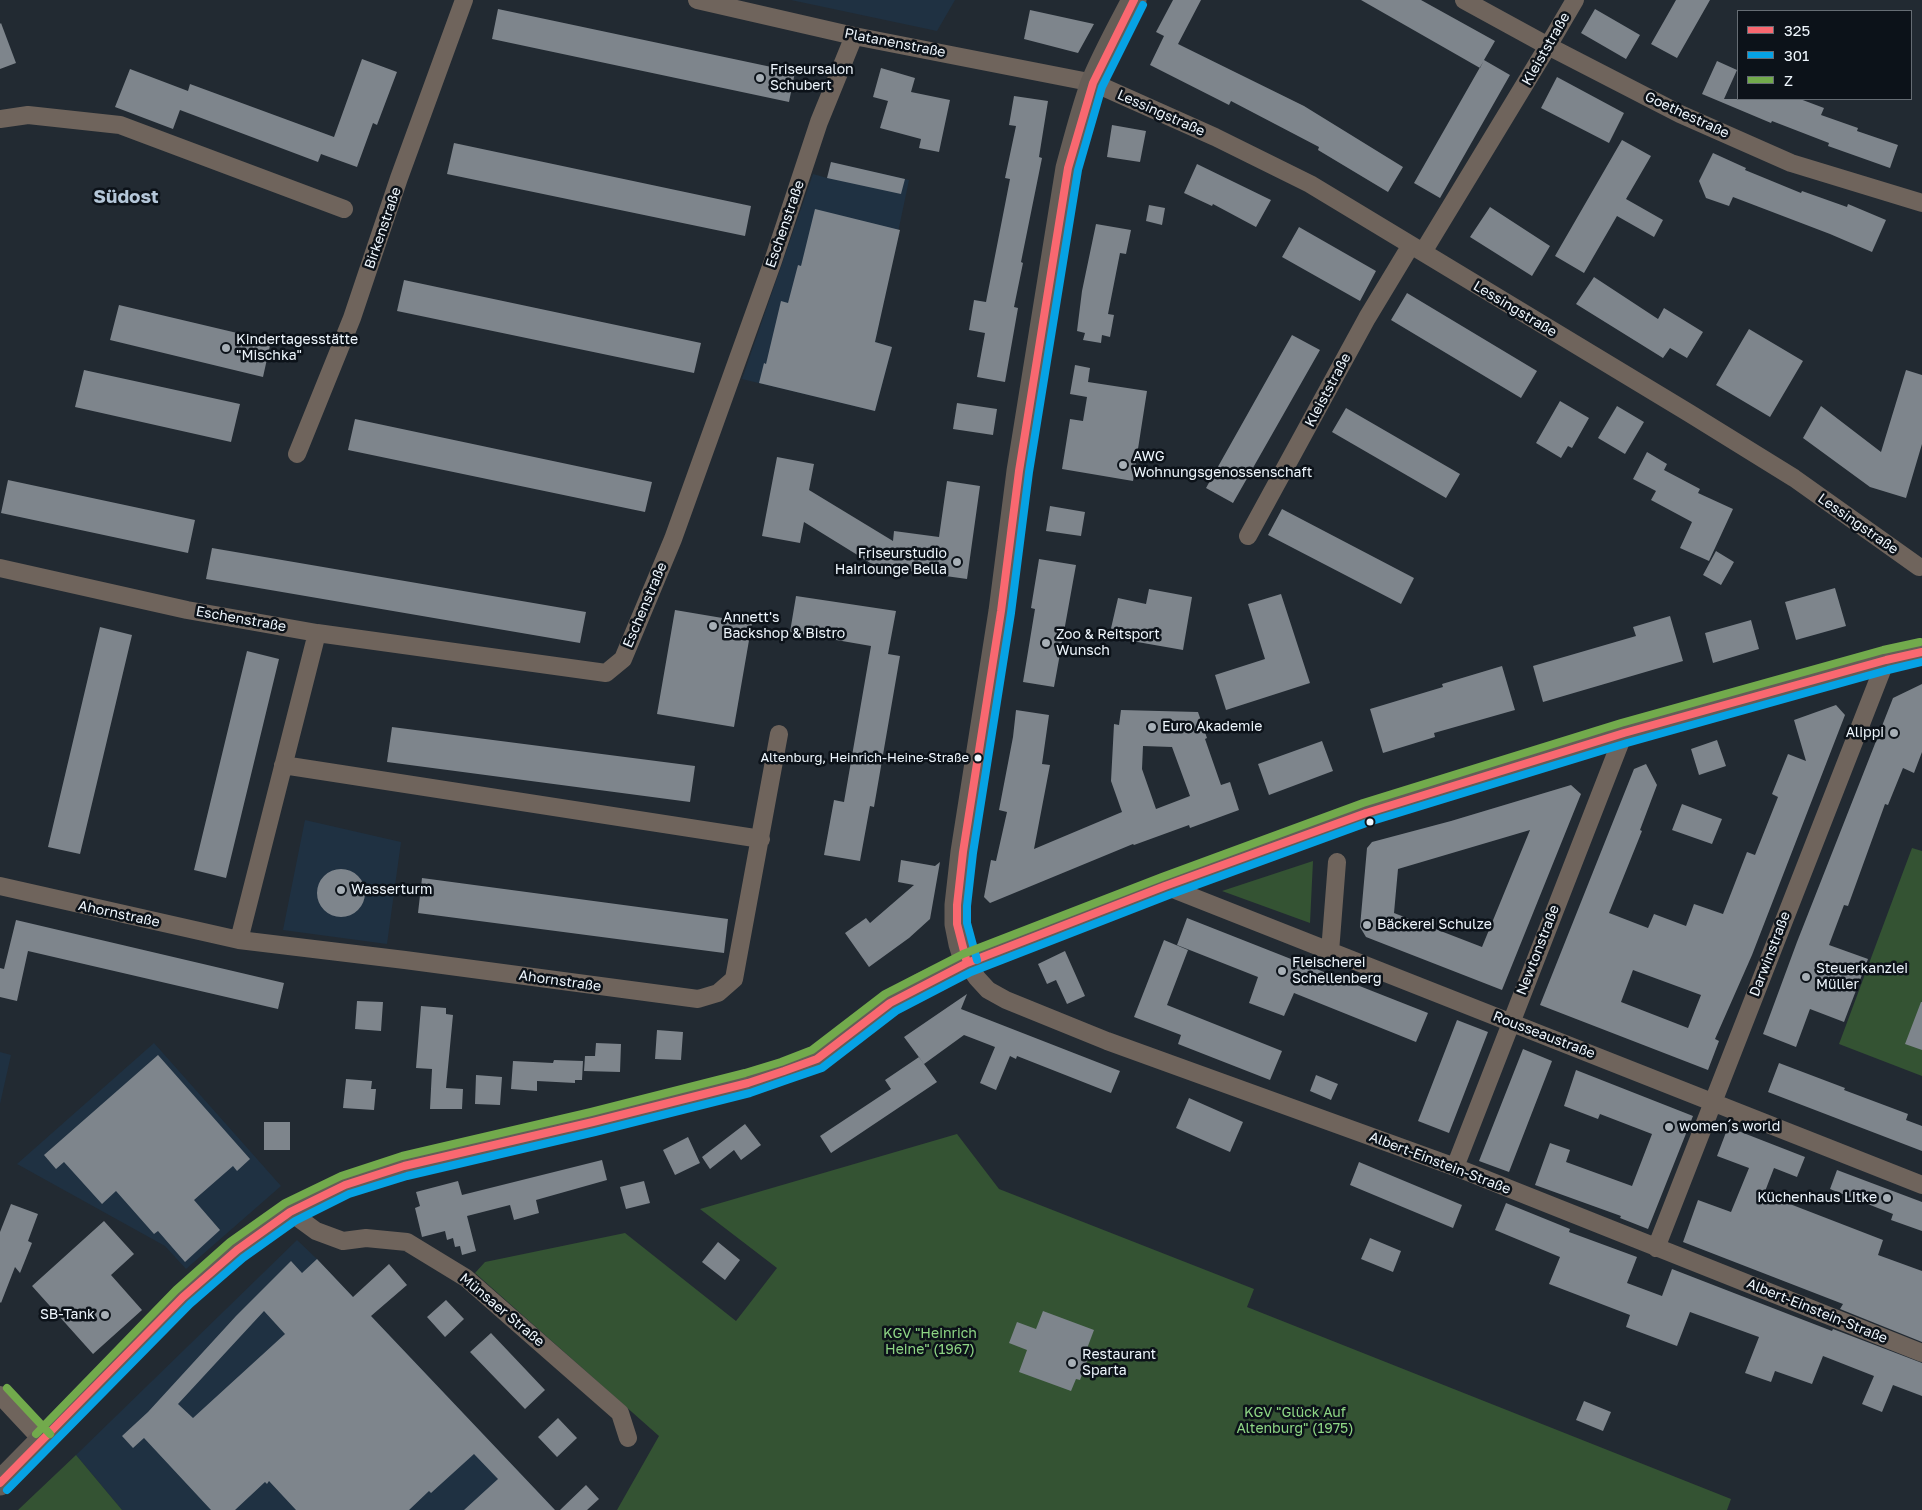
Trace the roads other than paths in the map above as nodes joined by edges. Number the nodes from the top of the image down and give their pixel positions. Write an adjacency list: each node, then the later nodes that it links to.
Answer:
1 (464, 0): 13 (street, Birkenstraße)
2 (697, 0): 6 (street, Platanenstraße)
3 (1134, 0): 8 (street)
4 (1464, 0): 7 (street, Goethestraße)
5 (1575, 0): 7 (street, Kleiststraße)
6 (854, 36): 8 (street, Platanenstraße); 17 (street, Eschenstraße)
7 (1548, 46): 10 (street, Goethestraße); 12 (street, Kleiststraße)
8 (1094, 83): 12 (street, Lessingstraße); 29 (street)
9 (0, 119): 11 (street)
10 (1922, 203)
11 (344, 210)
12 (1417, 249): 14 (street, Kleiststraße); 15 (street, Lessingstraße)
13 (297, 454)
14 (1248, 536)
15 (1919, 567)
16 (0, 568): 17 (street, Eschenstraße)
17 (316, 633): 22 (street)
18 (1922, 652): 19 (street)
19 (1886, 660): 20 (street); 31 (street, Darwinstraße)
20 (1624, 733): 26 (street); 30 (street, Newtonstraße)
21 (779, 734): 23 (street, Ahornstraße)
22 (283, 765): 23 (street); 27 (street)
23 (761, 839): 27 (street, Ahornstraße)
24 (1337, 862): 28 (street)
25 (0, 886): 27 (street, Ahornstraße)
26 (1165, 886): 28 (street, Rousseaustraße); 29 (street)
27 (239, 940)
28 (1330, 952): 30 (street, Rousseaustraße)
29 (967, 963): 32 (street, Albert-Einstein-Straße); 34 (street)
30 (1510, 1022): 31 (street, Rousseaustraße); 32 (street, Newtonstraße)
31 (1712, 1101): 33 (street, Rousseaustraße); 35 (street, Darwinstraße)
32 (1455, 1168): 35 (street, Albert-Einstein-Straße)
33 (1922, 1185)
34 (290, 1212): 38 (street, Münsaer Straße); 39 (street)
35 (1656, 1248): 36 (street, Albert-Einstein-Straße)
36 (1922, 1353)
37 (0, 1395): 39 (street)
38 (628, 1438)
39 (43, 1441): 40 (street)
40 (0, 1483)

